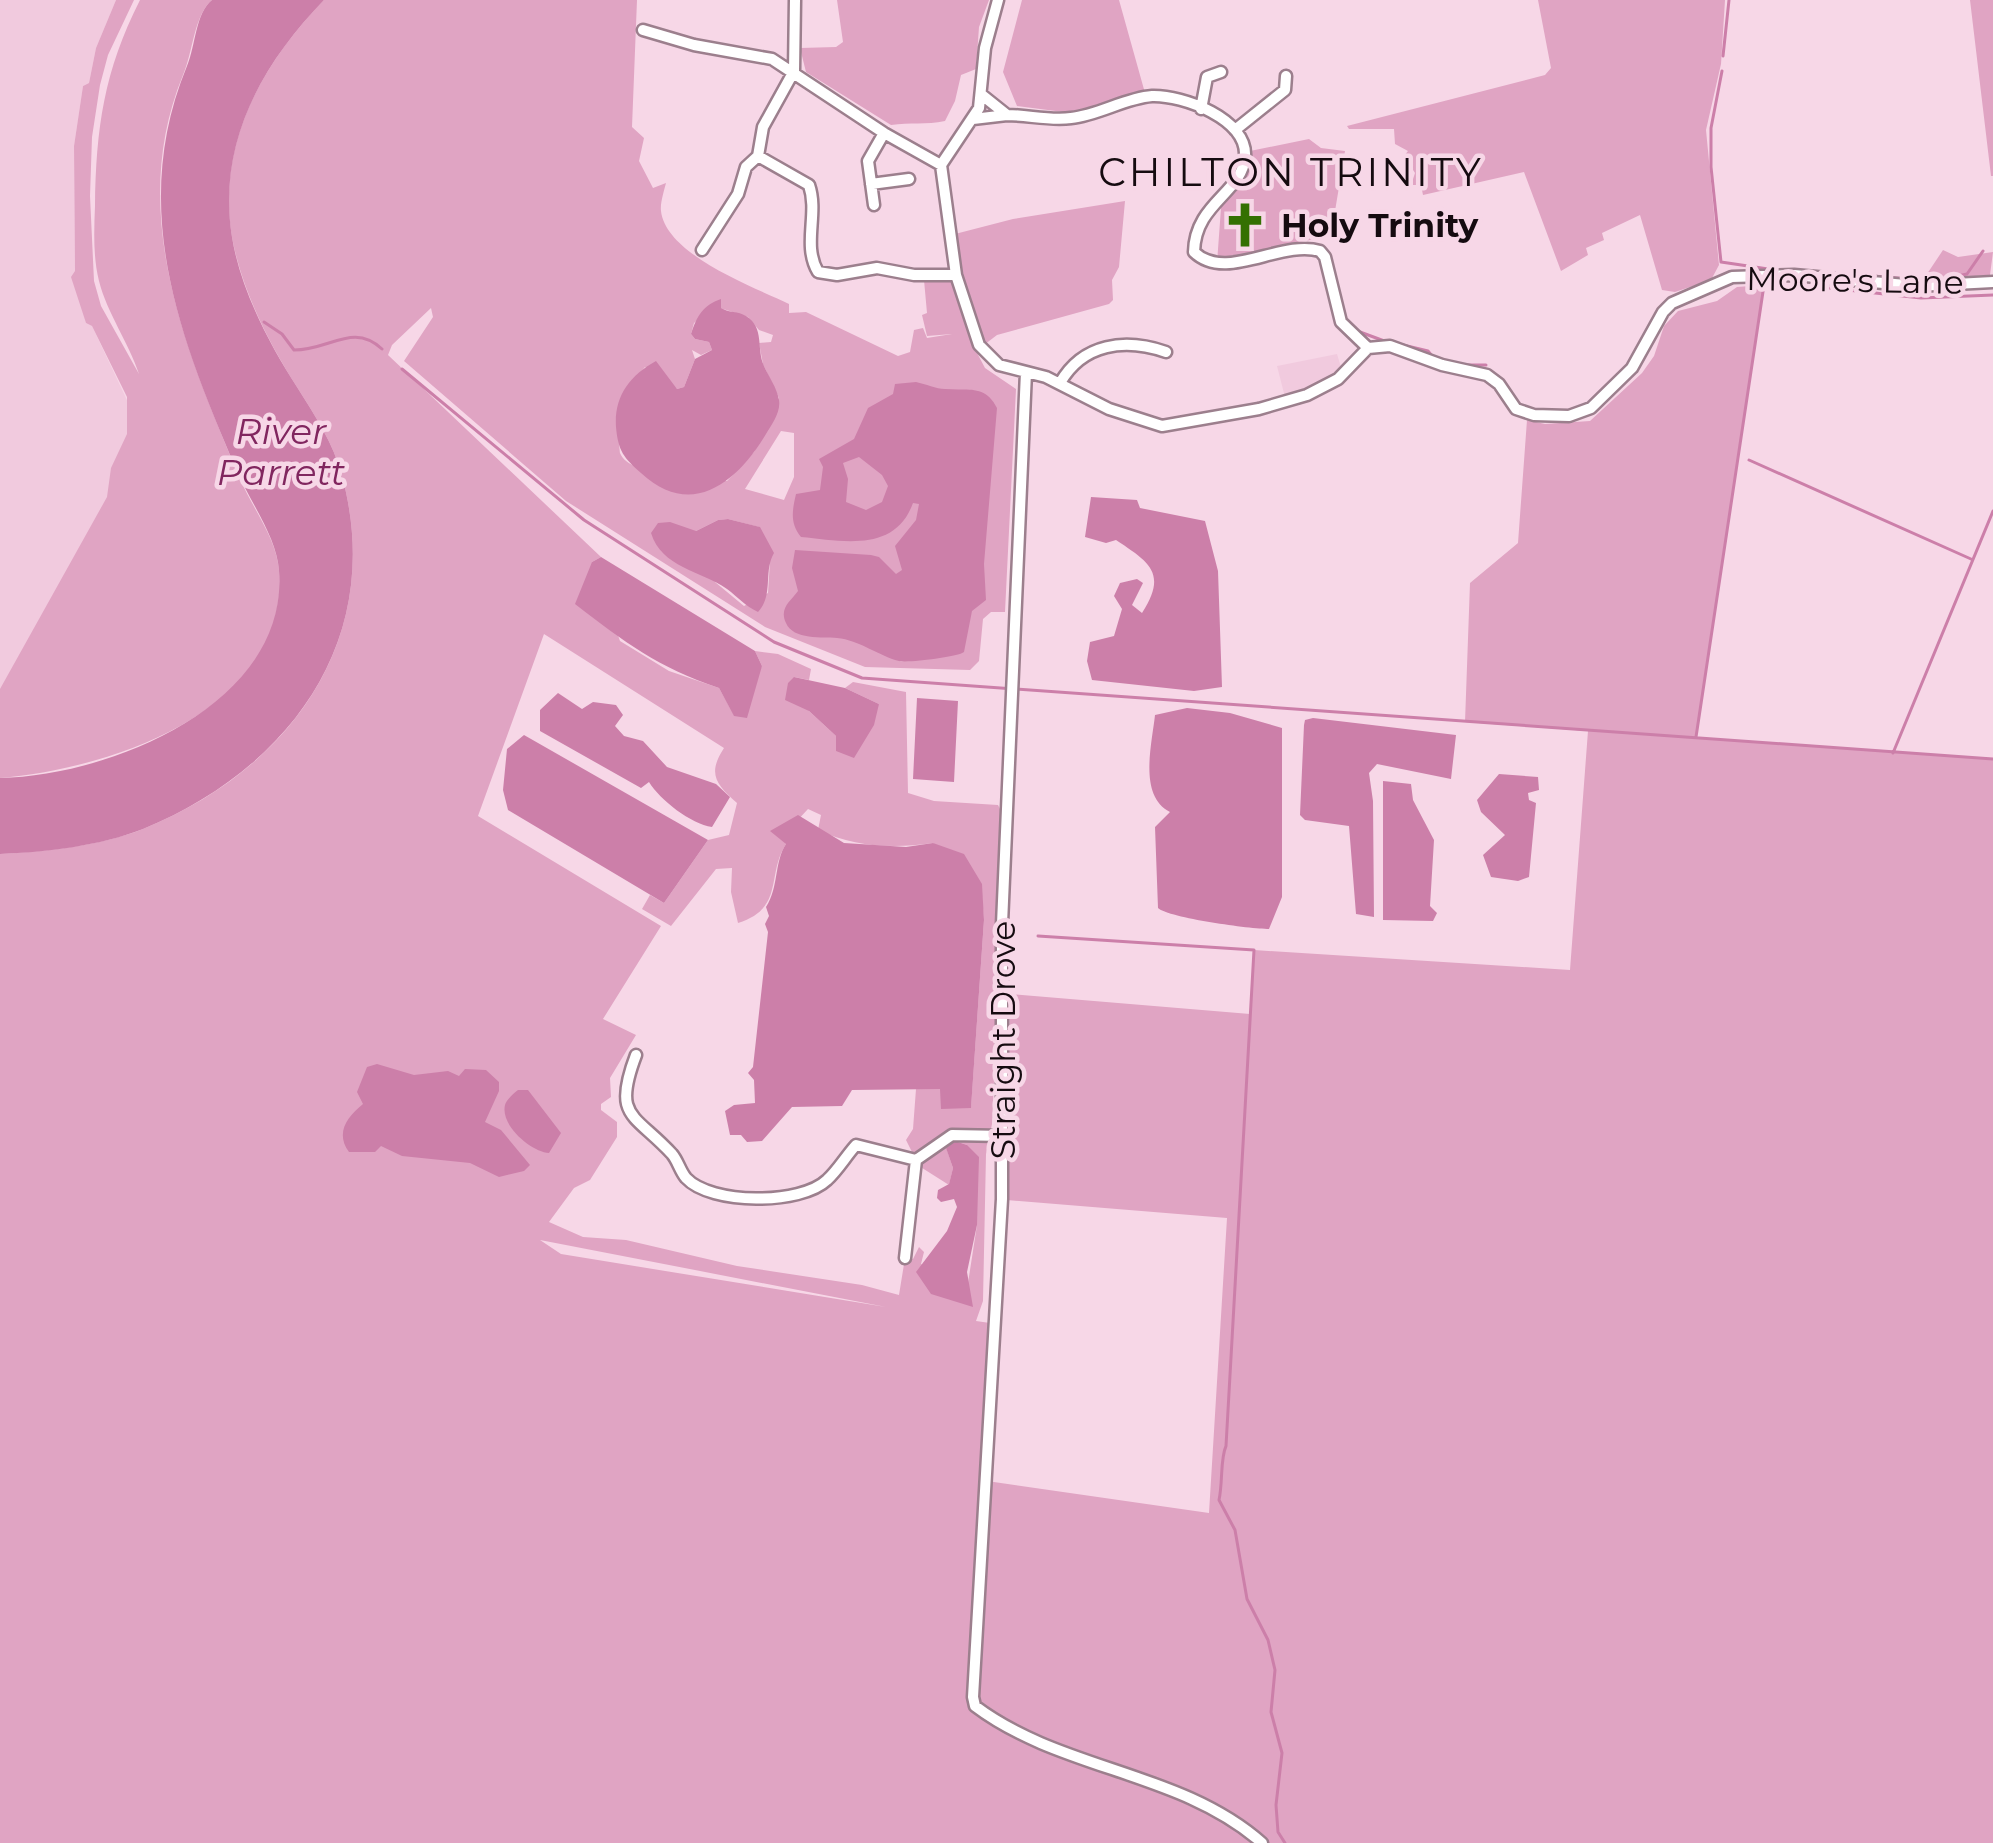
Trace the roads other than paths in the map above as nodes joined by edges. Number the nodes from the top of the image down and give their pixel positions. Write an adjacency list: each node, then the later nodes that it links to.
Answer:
1 (795, 0): 4 (street)
2 (998, 0): 7 (street)
3 (643, 30): 4 (street)
4 (794, 70): 12 (street); 13 (street)
5 (1221, 72): 8 (street)
6 (1286, 76): 11 (street)
7 (982, 95): 9 (street); 10 (street)
8 (1201, 109): 9 (street); 11 (street)
9 (1006, 115): 10 (street)
10 (973, 119): 14 (street)
11 (1235, 130): 22 (street)
12 (884, 133): 14 (street); 16 (street)
13 (758, 156): 18 (street); 19 (street)
14 (941, 164): 19 (street)
15 (909, 179): 16 (street)
16 (871, 184): 17 (street)
17 (874, 205)
18 (692, 233)
19 (956, 275): 25 (street)
20 (1993, 282): 22 (street, Moore's Lane)
21 (1148, 346): 23 (street); 24 (street); 26 (street)
22 (1368, 348): 26 (street)
23 (1166, 352)
24 (1145, 364)
25 (1026, 372): 26 (street); 28 (street, Straight Drove)
26 (1060, 383)
27 (636, 1055): 29 (street)
28 (1004, 1136): 29 (street); 31 (street, Straight Drove)
29 (916, 1160): 30 (street)
30 (905, 1258)
31 (1262, 1843)

